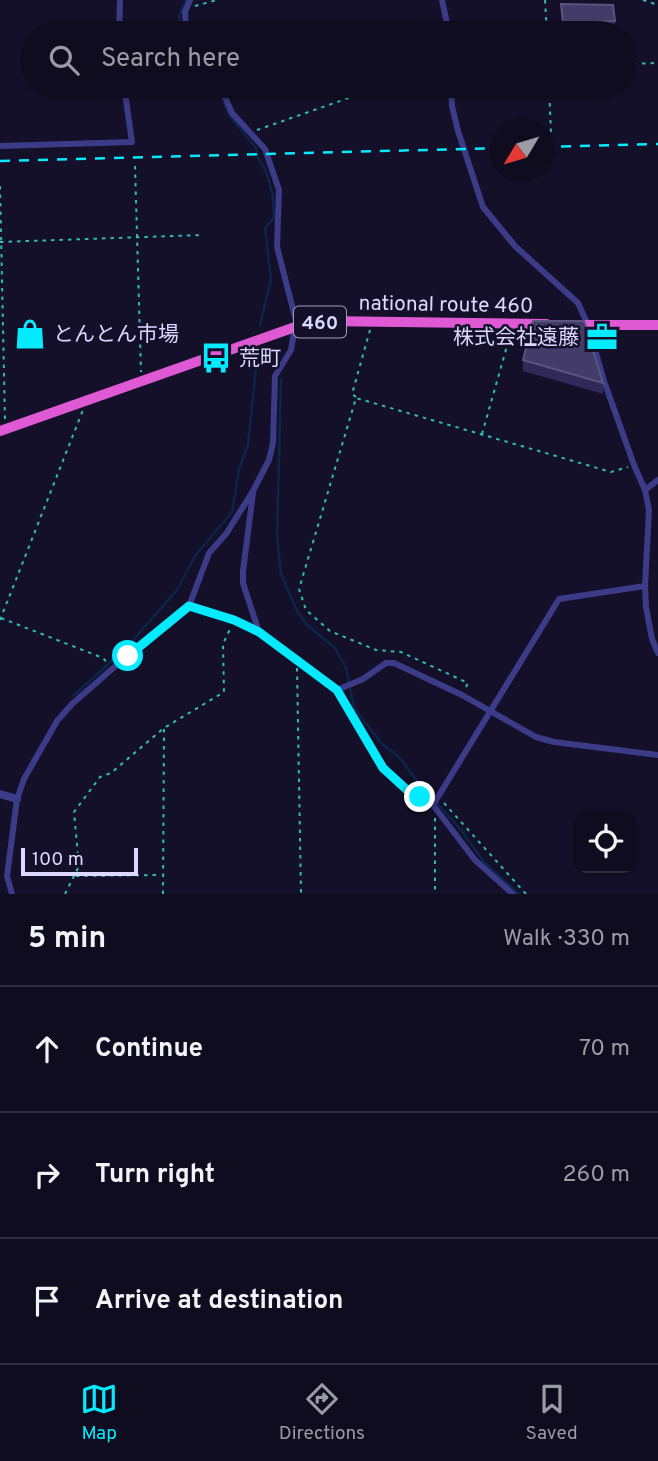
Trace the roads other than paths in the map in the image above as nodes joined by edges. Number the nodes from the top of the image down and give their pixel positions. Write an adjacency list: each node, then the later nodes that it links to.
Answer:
1 (120, 0): 4 (street)
2 (442, 0): 6 (street)
3 (189, 3): 5 (street)
4 (119, 21)
5 (185, 21)
6 (446, 21)
7 (126, 98): 10 (street)
8 (225, 98): 13 (street)
9 (452, 98): 11 (street)
10 (0, 146)
11 (588, 325): 12 (highway, national route 460 / 460); 13 (highway, national route 460 / 460); 16 (street)
12 (658, 325)
13 (295, 327): 14 (highway, national route 460 / 460); 17 (street)
14 (3, 430)
15 (658, 480): 16 (street)
16 (645, 490): 18 (street)
17 (253, 491): 19 (street); 20 (street)
18 (645, 586): 21 (street); 23 (street)
19 (189, 606): 20 (street); 26 (street)
20 (259, 632): 22 (street)
21 (658, 653)
22 (337, 690): 23 (street); 27 (street)
23 (491, 711): 24 (street); 27 (street)
24 (658, 755)
25 (0, 794): 26 (street)
26 (17, 799): 28 (street)
27 (435, 808): 29 (street)
28 (12, 894)
29 (513, 894)

